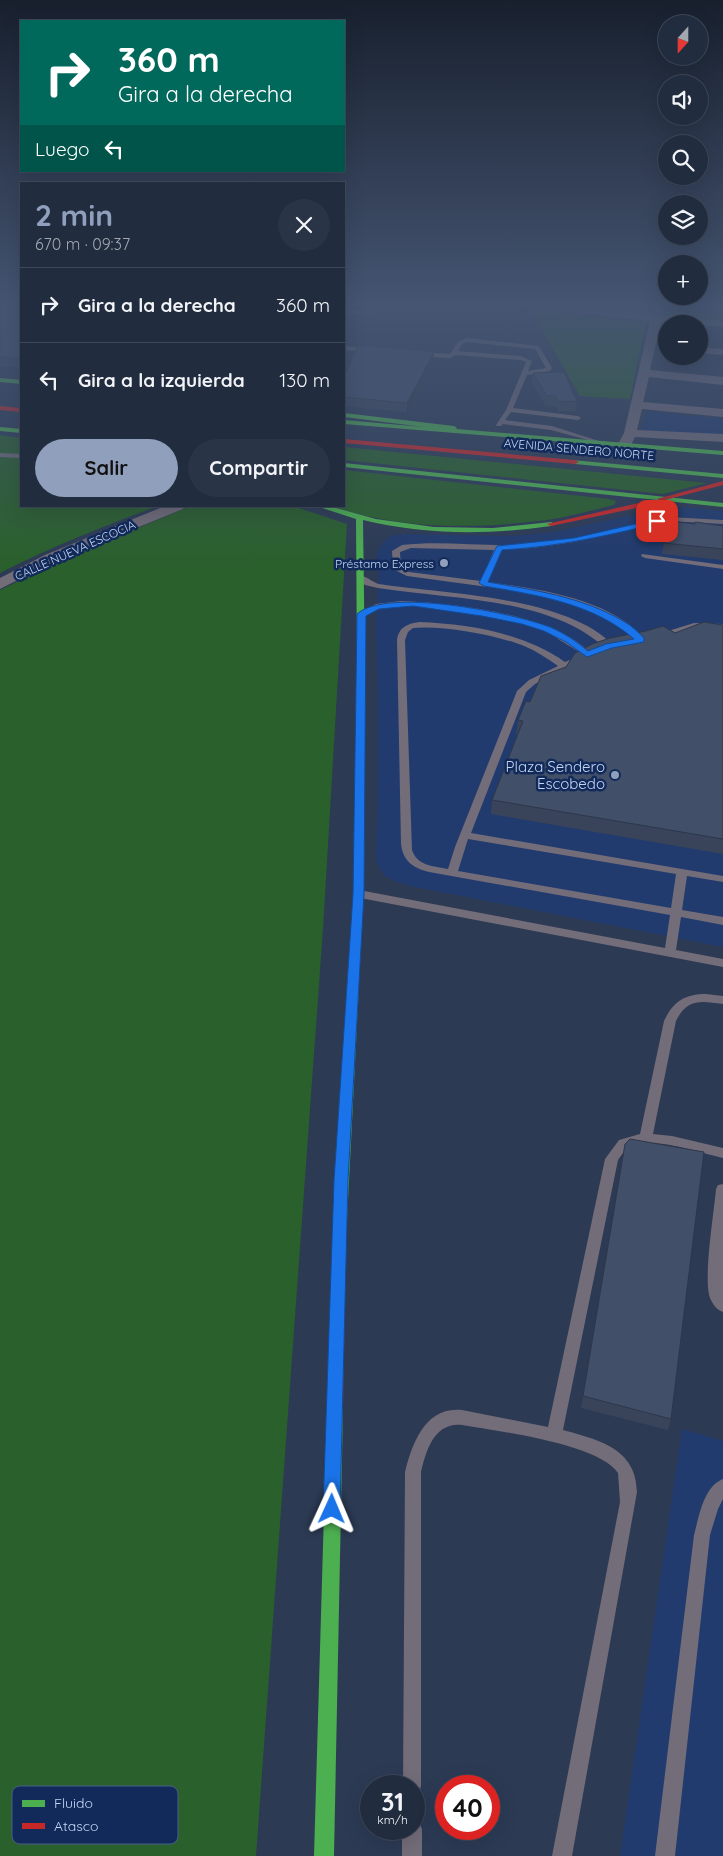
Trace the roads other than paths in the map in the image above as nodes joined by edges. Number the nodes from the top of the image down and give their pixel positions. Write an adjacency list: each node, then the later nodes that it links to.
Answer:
1 (6, 391): 4 (street)
2 (517, 391): 8 (lane)
3 (639, 391): 5 (street)
4 (20, 392)
5 (636, 404): 9 (street); 16 (street)
6 (0, 408): 7 (street)
7 (20, 410)
8 (509, 410): 11 (lane); 13 (lane)
9 (723, 413)
10 (345, 415): 17 (street)
11 (578, 418)
12 (345, 422): 17 (street, AVENIDA SENDERO NORTE)
13 (501, 422): 17 (lane); 20 (lane)
14 (0, 429): 15 (street)
15 (20, 431)
16 (630, 433): 18 (street); 21 (street)
17 (488, 434): 20 (street, AVENIDA SENDERO NORTE)
18 (723, 438)
19 (345, 441): 26 (street, AVENIDA SENDERO NORTE)
20 (603, 444): 21 (street, AVENIDA SENDERO NORTE)
21 (624, 446): 22 (street, AVENIDA SENDERO NORTE)
22 (723, 453)
23 (0, 455): 24 (lane)
24 (20, 456)
25 (345, 465): 28 (street)
26 (723, 476)
27 (723, 482): 28 (street)
28 (661, 499): 29 (street); 32 (street)
29 (723, 505)
30 (176, 507): 39 (street, CALLE NUEVA ESCOCIA)
31 (323, 507): 32 (street)
32 (359, 520): 37 (street)
33 (723, 522): 34 (lane)
34 (499, 548): 38 (lane); 38 (lane)
35 (645, 556): 36 (lane)
36 (723, 566)
37 (360, 576): 40 (street); 43 (lane)
38 (484, 583): 42 (lane)
39 (0, 584)
40 (362, 614): 44 (lane); 50 (street)
41 (723, 627): 42 (lane)
42 (641, 640): 43 (lane)
43 (618, 645): 44 (lane)
44 (587, 654): 45 (lane)
45 (564, 666): 46 (lane); 48 (lane)
46 (465, 835): 47 (lane); 48 (lane)
47 (682, 872): 49 (lane); 51 (lane)
48 (452, 873): 51 (lane)
49 (723, 879)
50 (359, 894): 53 (lane); 64 (street)
51 (676, 912): 52 (lane); 53 (lane)
52 (723, 921)
53 (670, 953): 54 (lane)
54 (723, 963)
55 (723, 1000): 56 (lane)
56 (646, 1137): 57 (lane); 60 (lane)
57 (723, 1153)
58 (723, 1189): 59 (lane)
59 (723, 1306)
60 (554, 1436): 62 (lane); 66 (lane)
61 (723, 1487): 67 (lane)
62 (412, 1775)
63 (412, 1840): 65 (lane)
64 (324, 1856)
65 (412, 1856)
66 (562, 1856)
67 (664, 1856)

